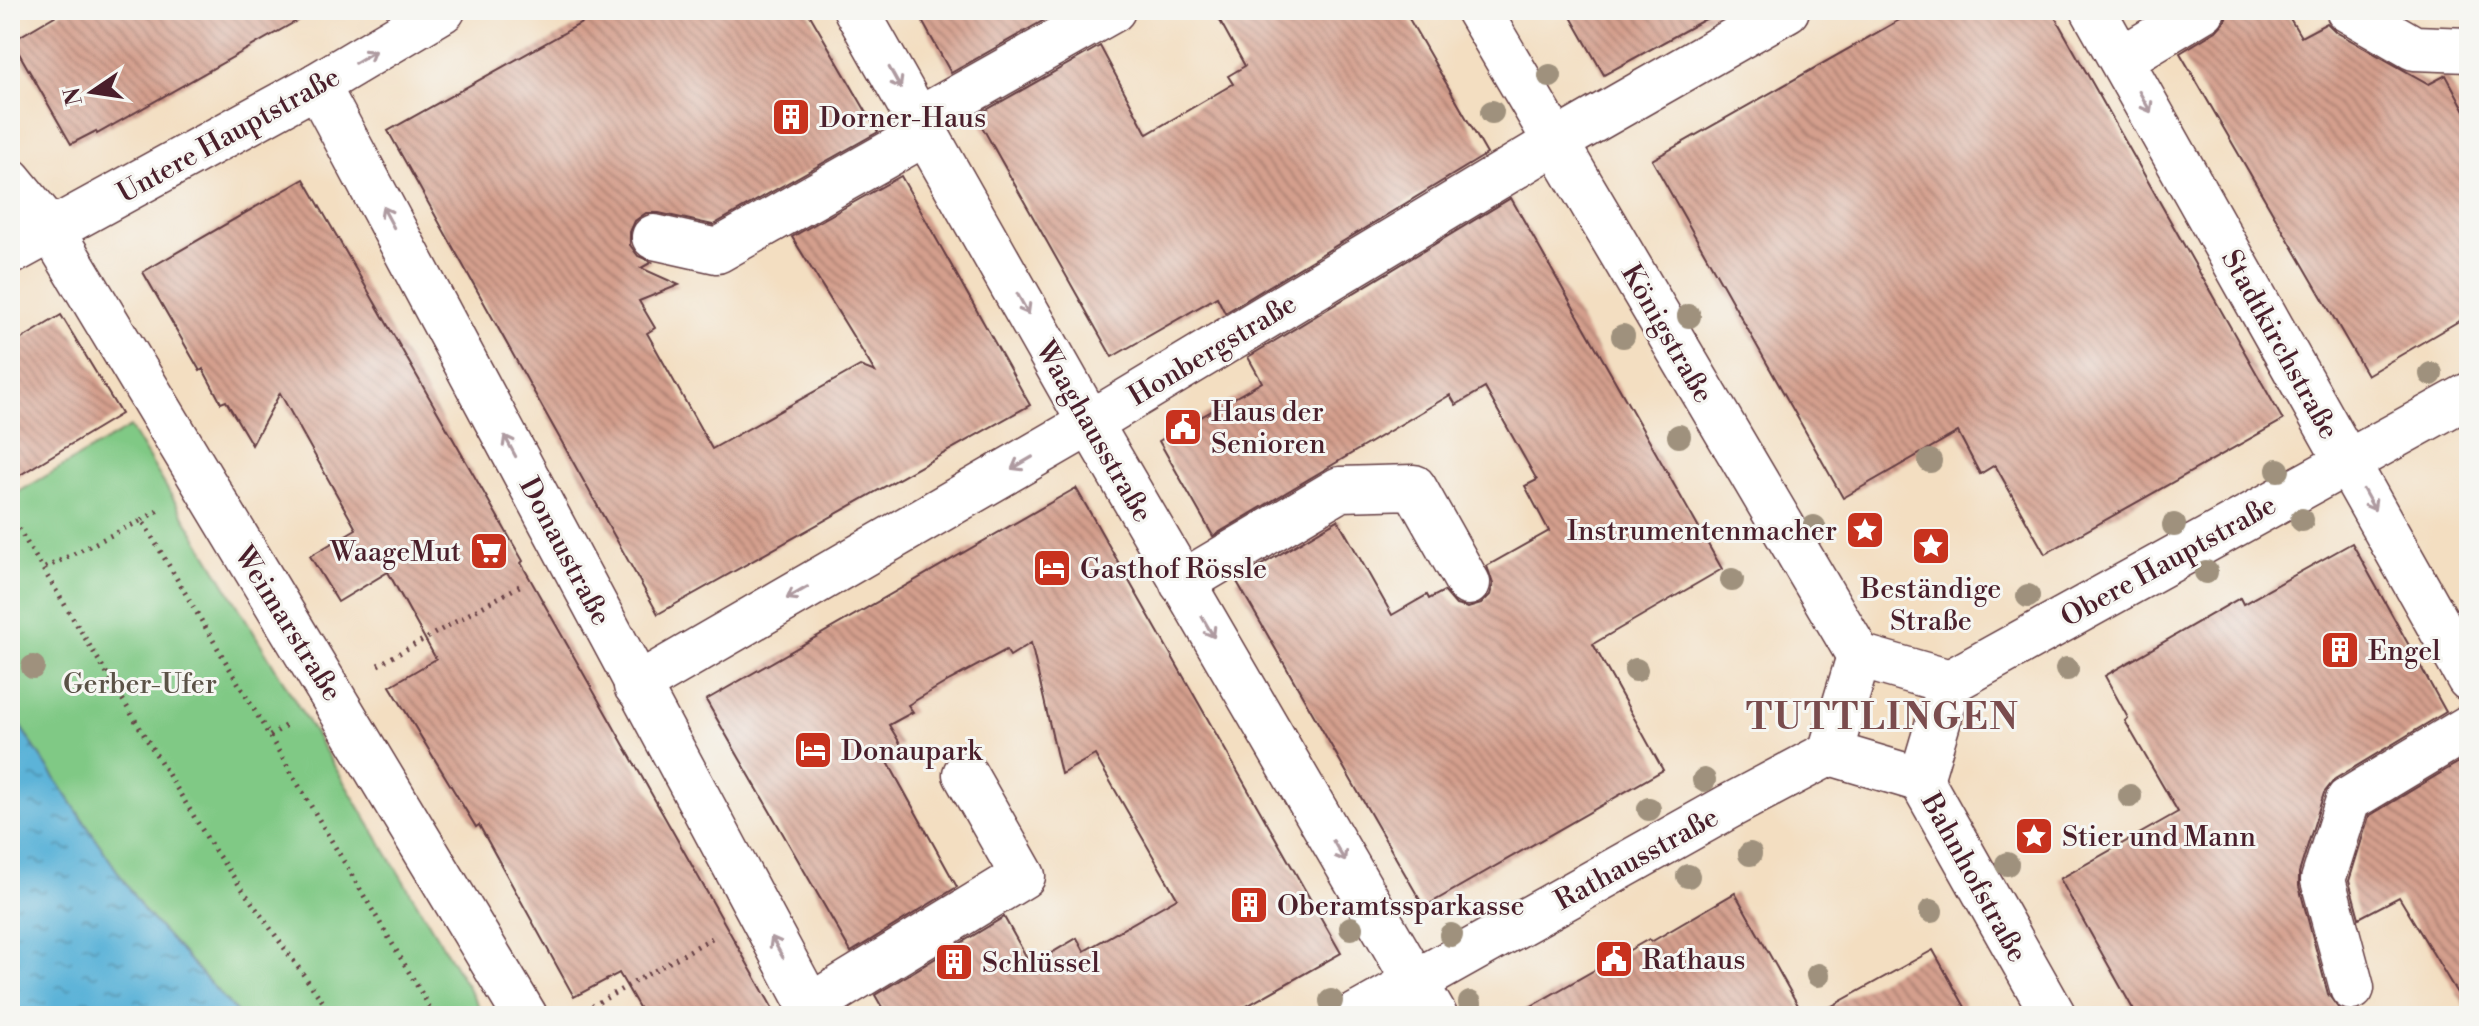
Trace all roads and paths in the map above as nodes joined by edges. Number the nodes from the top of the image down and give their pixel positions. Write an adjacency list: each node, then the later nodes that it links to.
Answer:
1 (443, 10): 11 (street, Untere Hauptstraße, one-way to 1)
2 (856, 10): 12 (street, Waaghausstraße, one-way to 12)
3 (1113, 10): 12 (street)
4 (1478, 10): 13 (street, Königstraße)
5 (1787, 10): 13 (street, Honbergstraße)
6 (2093, 10): 10 (street, Stadtkirchstraße)
7 (2203, 10): 10 (street)
8 (2348, 10): 9 (street)
9 (2469, 50)
10 (2121, 59): 20 (street, Stadtkirchstraße, one-way to 20)
11 (317, 85): 15 (street, Untere Hauptstraße); 22 (street, Donaustraße, one-way to 11)
12 (922, 126): 16 (street); 19 (street, Waaghausstraße, one-way to 19)
13 (1556, 142): 19 (street, Honbergstraße); 26 (street, Königstraße)
14 (10, 180): 15 (street, Weimarstraße)
15 (52, 231): 17 (street, Untere Hauptstraße); 30 (street, Weimarstraße)
16 (654, 237)
17 (10, 253)
18 (2469, 395): 20 (street, Obere Hauptstraße)
19 (1090, 423): 24 (street, Waaghausstraße); 29 (street, Honbergstraße, one-way to 29)
20 (2348, 462): 27 (street, Stadtkirchstraße, one-way to 27); 28 (street, Obere Hauptstraße)
21 (10, 515): 23 (path)
22 (570, 558): 29 (street, Donaustraße); 30 (path)
23 (45, 568): 32 (path); 40 (path)
24 (1182, 583): 25 (street); 38 (street, Waaghausstraße, one-way to 38)
25 (1468, 583)
26 (1859, 656): 28 (street); 33 (street)
27 (2469, 679)
28 (1950, 682): 35 (street, Bahnhofstraße)
29 (636, 686): 36 (street, Donaustraße)
30 (331, 691): 32 (path); 42 (street, Weimarstraße)
31 (2469, 727): 37 (street)
32 (270, 736): 41 (path)
33 (1830, 753): 35 (street, Bahnhofstraße); 38 (street, Rathausstraße)
34 (965, 774): 39 (street)
35 (1921, 780): 45 (street, Bahnhofstraße)
36 (758, 912): 39 (street, Donaustraße, one-way to 36); 43 (path)
37 (2352, 988)
38 (1425, 998): 44 (street, Rathausstraße)
39 (812, 1011)
40 (333, 1016)
41 (435, 1016)
42 (525, 1016)
43 (574, 1016)
44 (1355, 1016)
45 (2054, 1016)

